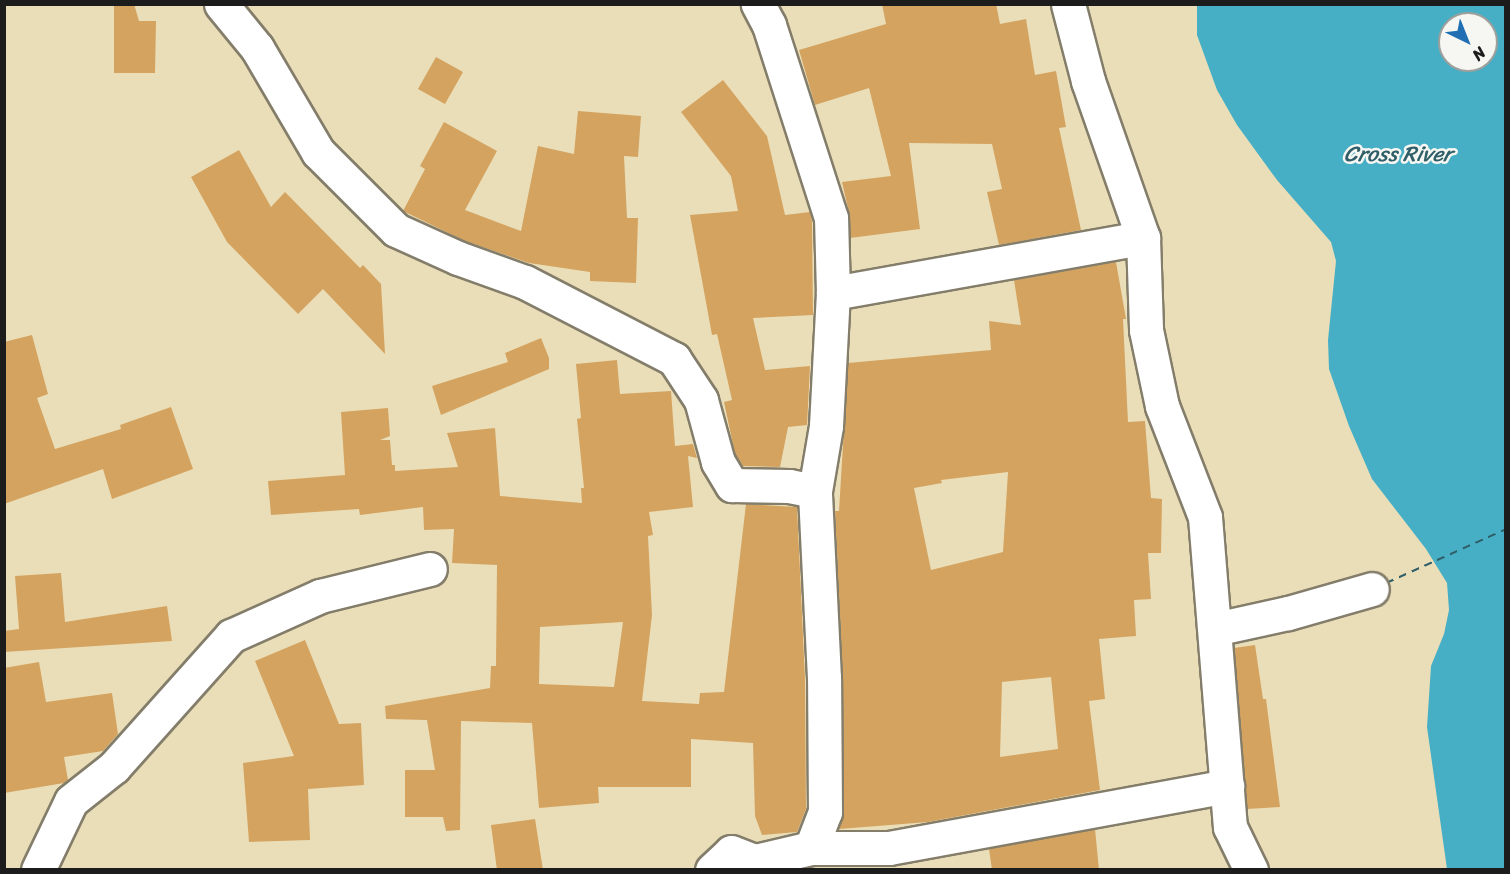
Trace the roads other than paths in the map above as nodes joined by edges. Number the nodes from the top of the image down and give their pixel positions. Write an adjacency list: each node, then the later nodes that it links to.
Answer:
1 (221, 4): 6 (street)
2 (758, 4): 5 (street)
3 (1068, 4): 4 (street)
4 (1143, 238): 5 (street); 9 (street)
5 (834, 293): 6 (street)
6 (815, 491): 11 (street)
7 (430, 569): 12 (street)
8 (1372, 589): 9 (street)
9 (1215, 629): 10 (street)
10 (1227, 786): 11 (street); 14 (street)
11 (811, 848): 13 (street)
12 (38, 870)
13 (712, 870)
14 (1251, 870)

